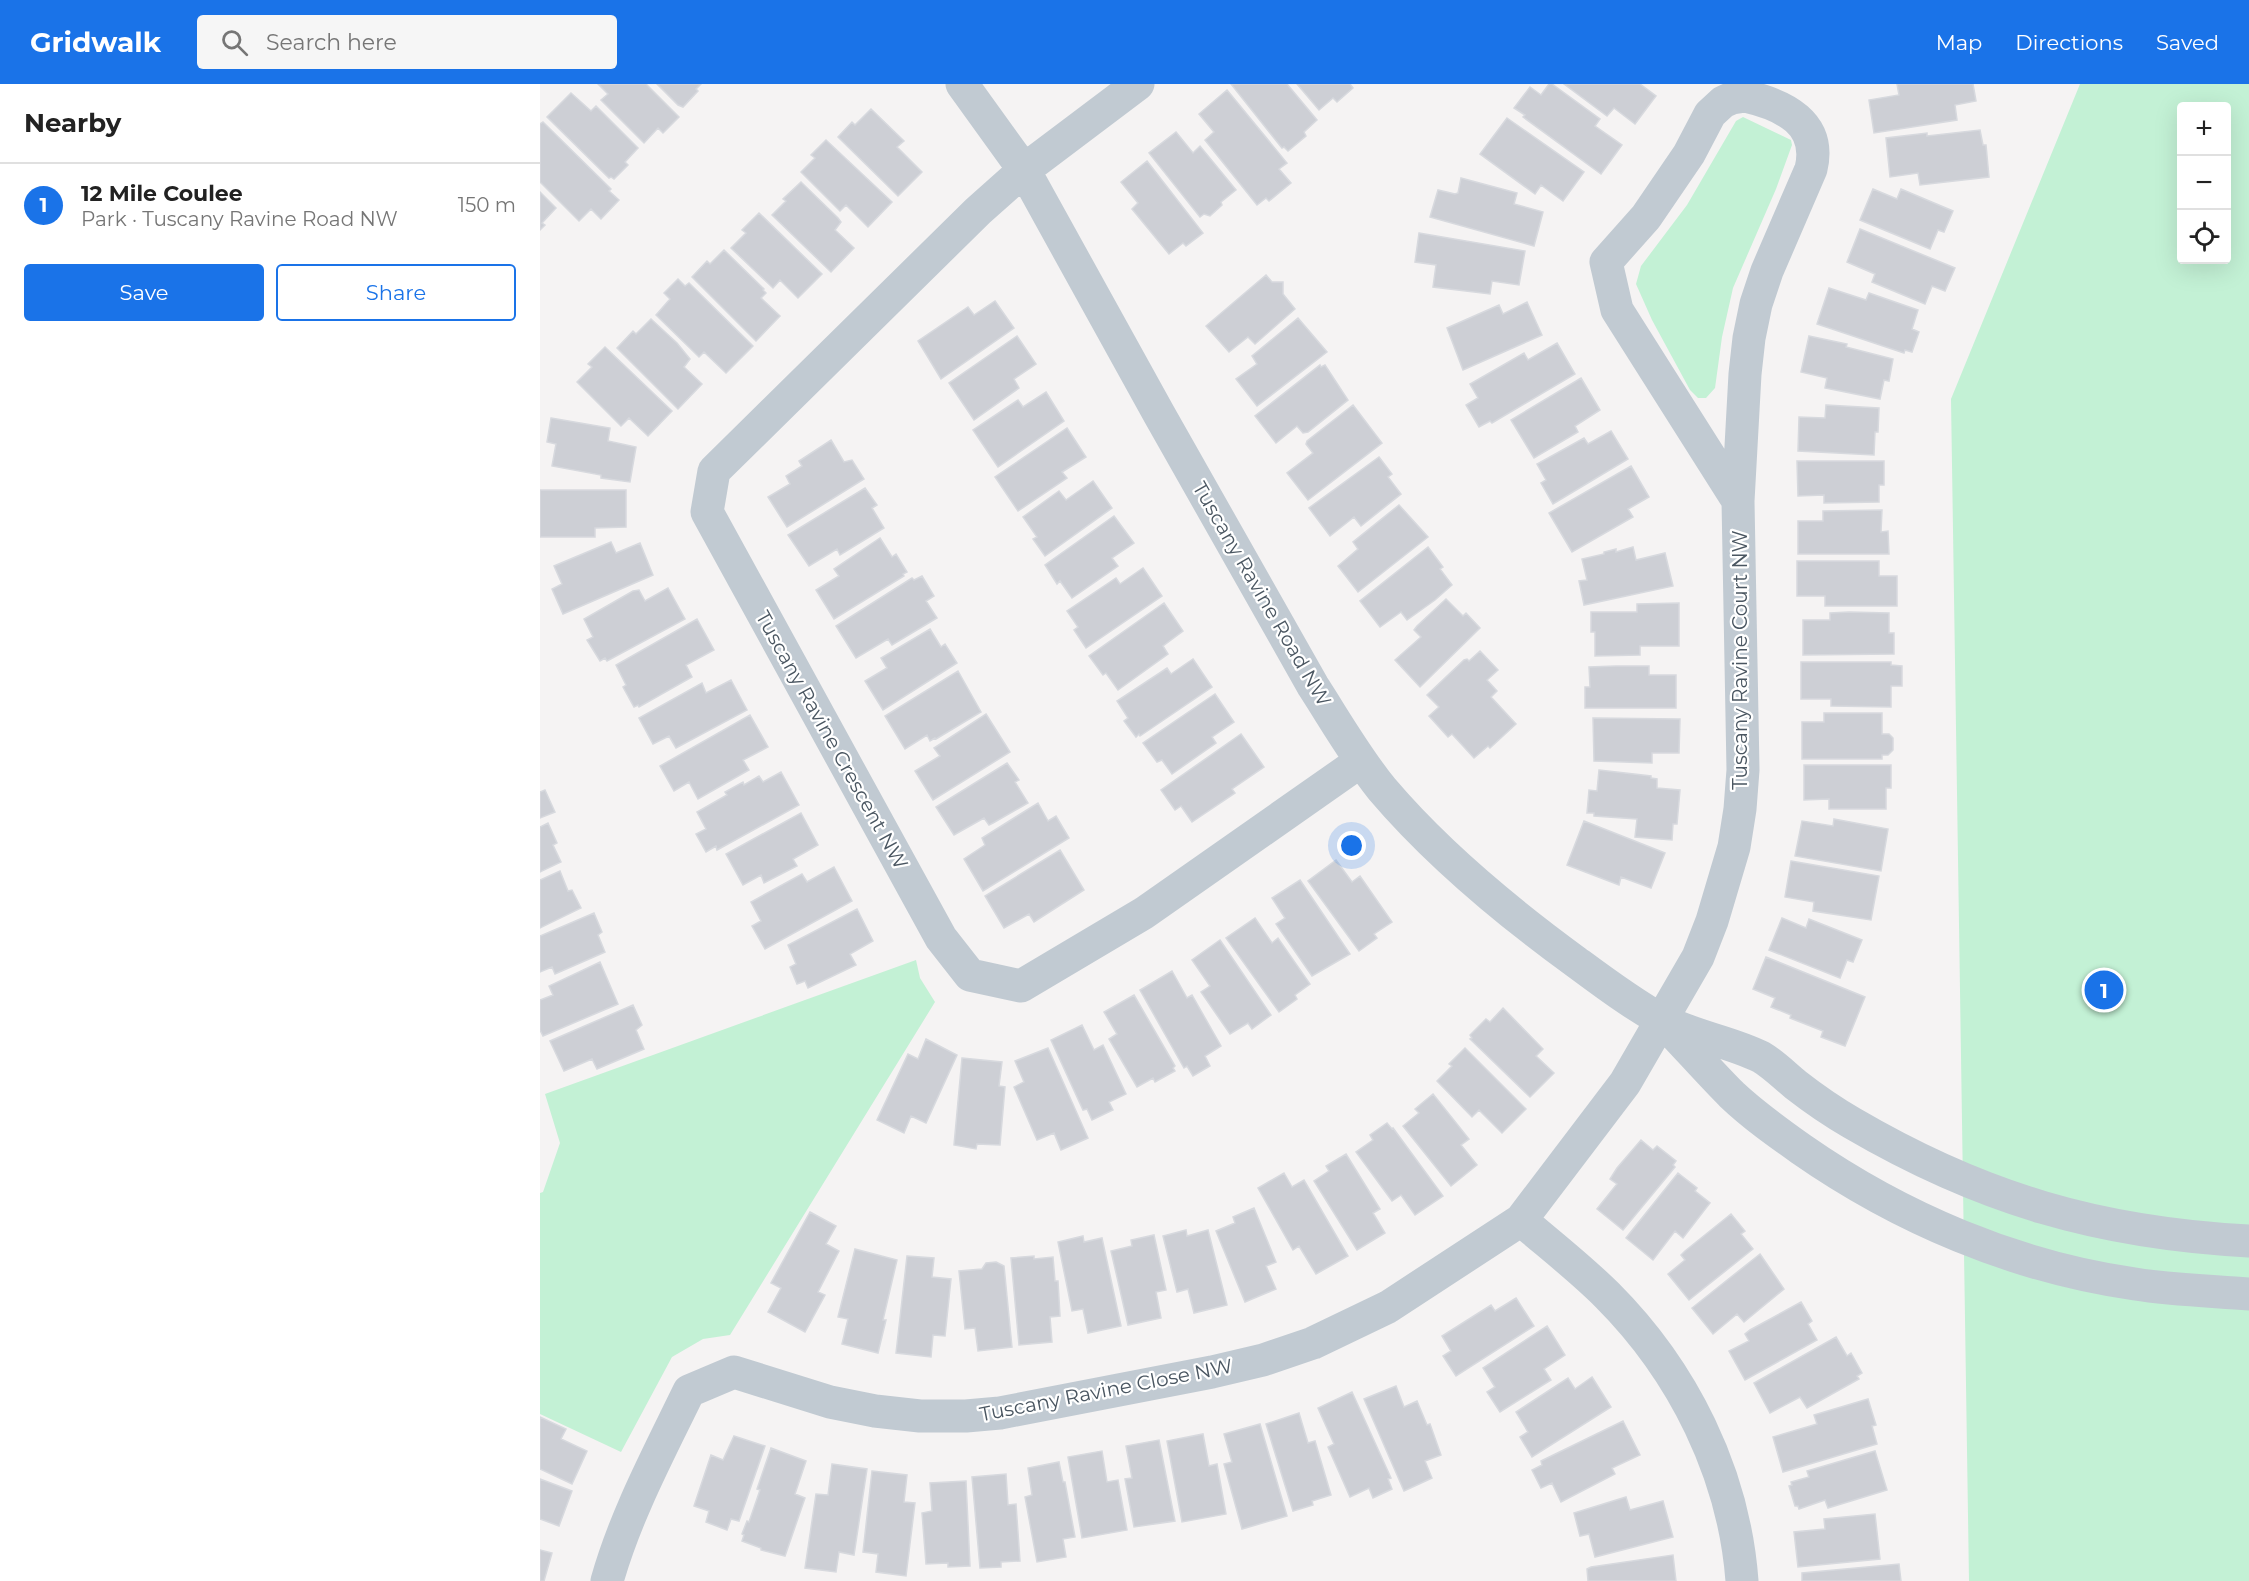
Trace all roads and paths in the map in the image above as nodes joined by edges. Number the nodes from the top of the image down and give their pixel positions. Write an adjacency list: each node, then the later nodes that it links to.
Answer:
1 (962, 84): 3 (street, Tuscany Ravine Road NW)
2 (1138, 84): 3 (street, Tuscany Ravine Crescent NW)
3 (1024, 170): 5 (street, Tuscany Ravine Road NW); 5 (street, Tuscany Ravine Crescent NW)
4 (1738, 501): 4 (street, Tuscany Ravine Court NW); 6 (street, Tuscany Ravine Court NW)
5 (1361, 761): 6 (street, Tuscany Ravine Road NW)
6 (1662, 1020): 7 (street, Tuscany Ravine Close NW); 8 (street, Tuscany Ravine Road NW); 9 (street, Tuscany Ravine Road NW)
7 (1521, 1220): 10 (street, Tuscany Ravine Close NW); 11 (street)
8 (2249, 1241)
9 (2249, 1294)
10 (607, 1581)
11 (1742, 1581)

